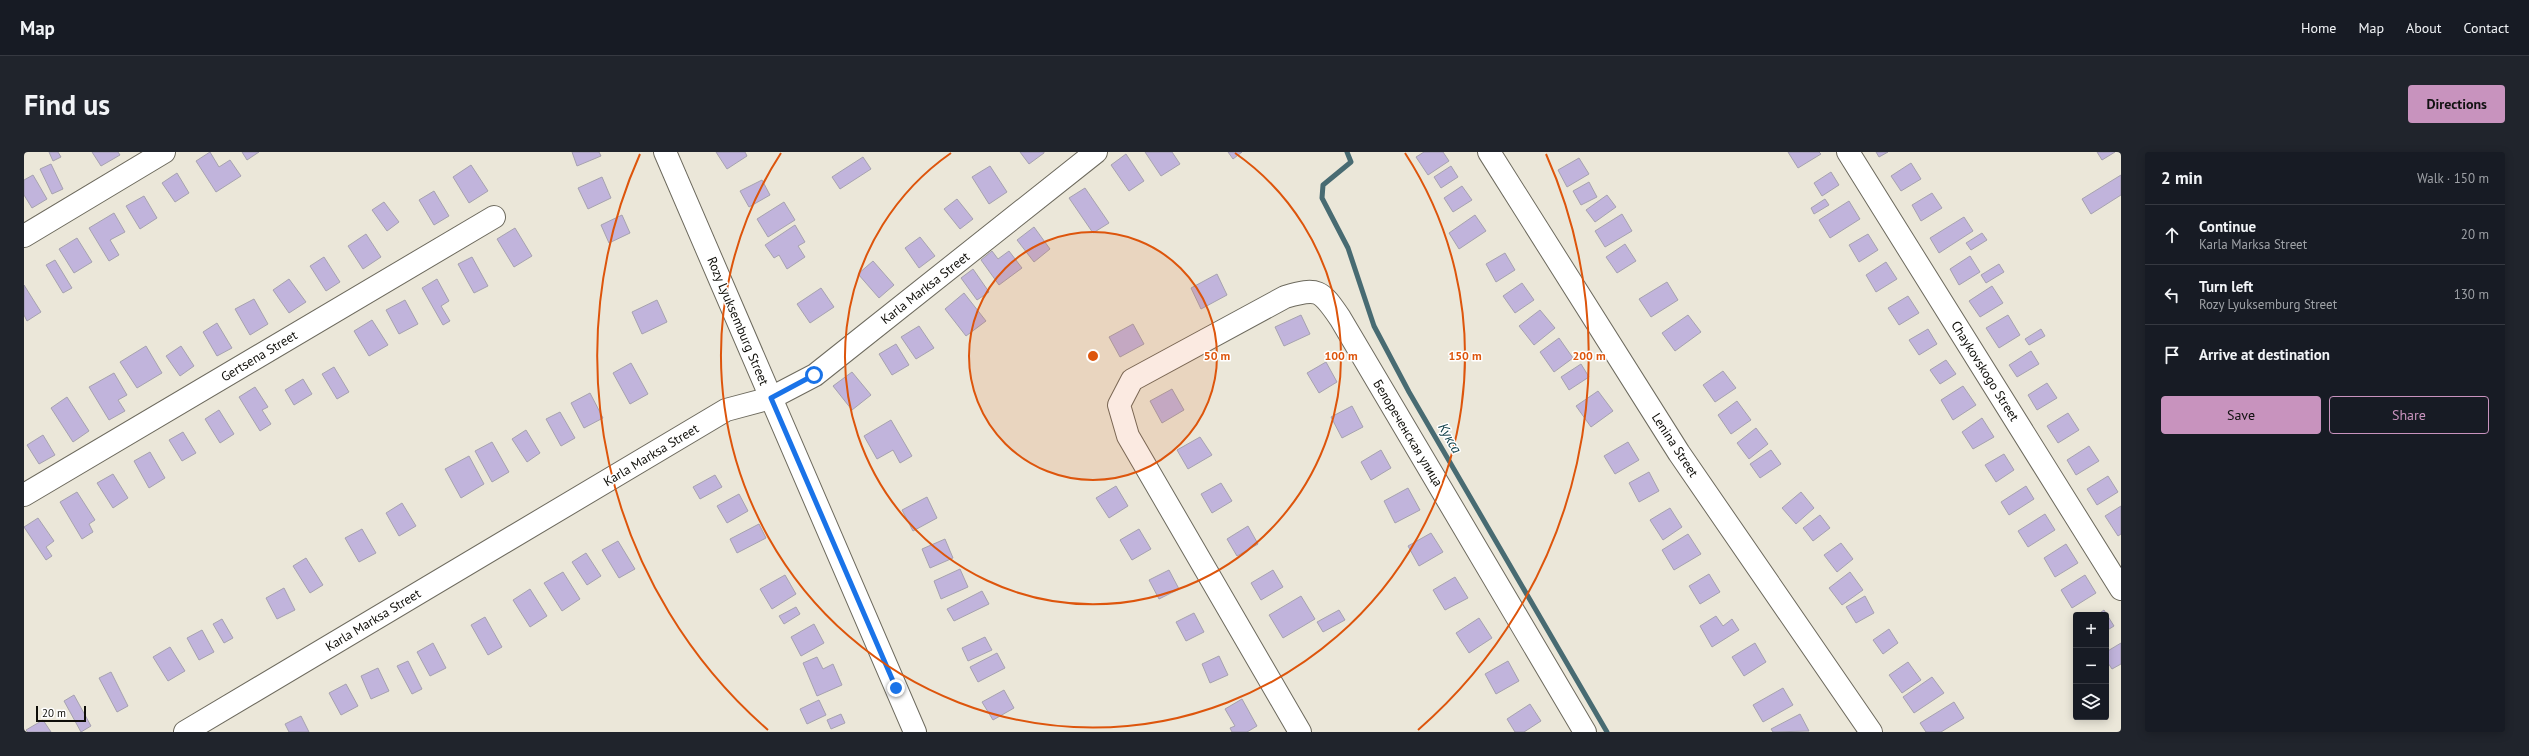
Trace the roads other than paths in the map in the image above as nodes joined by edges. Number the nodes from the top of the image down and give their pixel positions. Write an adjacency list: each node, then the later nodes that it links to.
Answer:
1 (164, 152): 7 (street)
2 (665, 152): 8 (street, Rozy Lyuksemburg Street)
3 (1096, 152): 8 (street, Karla Marksa Street)
4 (1489, 152): 15 (street, Lenina Street)
5 (1848, 152): 10 (street, Chaykovskogo Street)
6 (494, 217): 9 (street, Gertsena Street)
7 (24, 236)
8 (771, 398): 11 (street, Karla Marksa Street); 12 (street, Rozy Lyuksemburg Street)
9 (24, 495)
10 (2121, 589)
11 (185, 732)
12 (915, 732)
13 (1300, 732): 14 (street, Белореченская улица)
14 (1585, 732)
15 (1871, 732)

